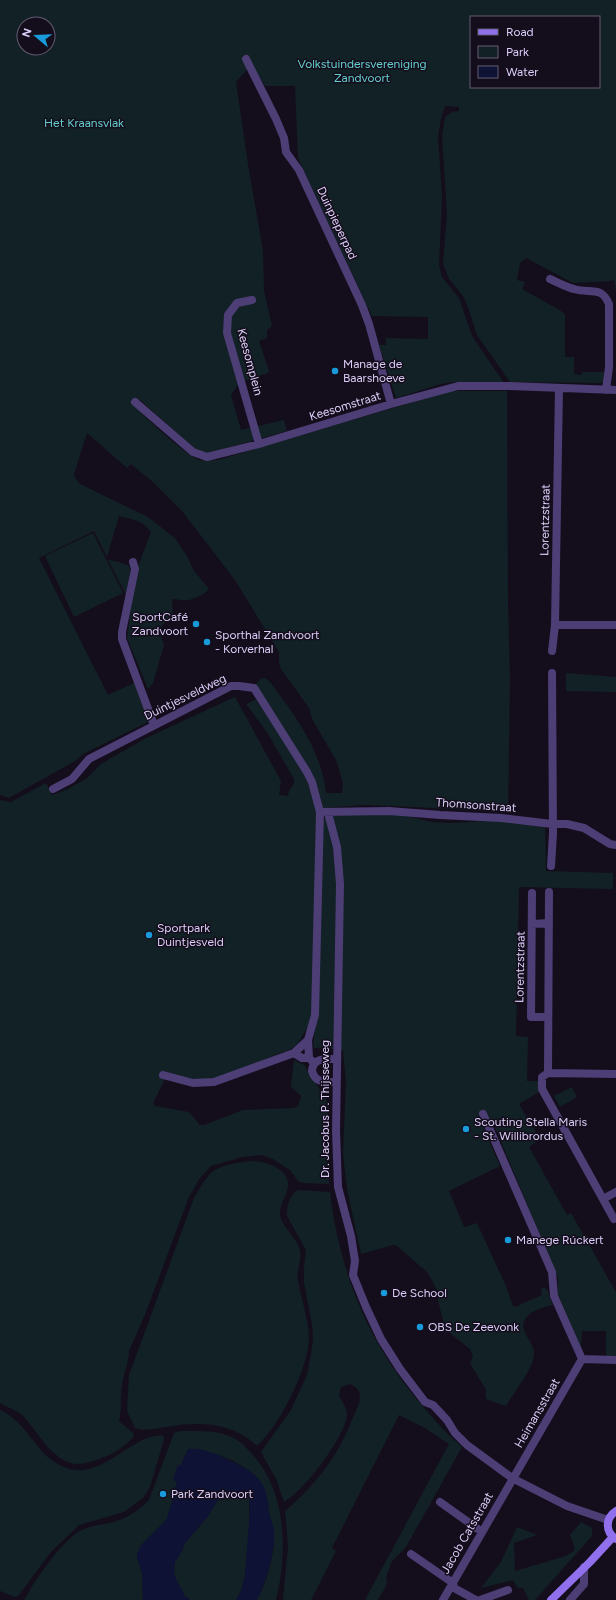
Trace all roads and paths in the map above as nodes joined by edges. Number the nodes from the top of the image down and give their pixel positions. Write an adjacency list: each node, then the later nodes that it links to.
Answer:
1 (246, 59): 8 (street, Duinpieperpad)
2 (550, 279): 5 (street)
3 (252, 300): 9 (street, Keesomplein)
4 (559, 388): 5 (street, Keesomstraat); 8 (street, Keesomstraat); 11 (street, Lorentzstraat)
5 (606, 390): 6 (street, Keesomstraat)
6 (616, 390)
7 (135, 402): 9 (street, Keesomstraat)
8 (391, 404): 9 (street, Keesomstraat)
9 (259, 444)
10 (134, 562): 15 (street)
11 (555, 625): 12 (street); 13 (street, Lorentzstraat)
12 (616, 625)
13 (552, 651)
14 (552, 673): 19 (street)
15 (154, 725): 16 (street, Duintjesveldweg); 17 (street, Duintjesveldweg)
16 (53, 789)
17 (320, 812): 18 (street); 27 (street, Duintjesveldweg)
18 (328, 813): 19 (street, Thomsonstraat); 29 (street, Dr. Jacobus P. Thijsseweg)
19 (552, 824): 20 (street, Thomsonstraat); 21 (street)
20 (616, 845)
21 (551, 866)
22 (550, 892): 24 (street)
23 (532, 893): 25 (street, Lorentzstraat)
24 (549, 923): 25 (street, Lorentzstraat); 26 (street)
25 (532, 924): 26 (street, Lorentzstraat)
26 (548, 1017): 31 (street)
27 (308, 1040): 28 (street); 30 (street, Duintjesveldweg)
28 (294, 1053): 30 (street); 33 (street)
29 (337, 1058): 30 (street); 34 (street, Dr. Jacobus P. Thijsseweg)
30 (312, 1061): 34 (street, Duintjesveldweg)
31 (548, 1073): 32 (street); 37 (street)
32 (616, 1074)
33 (163, 1075)
34 (336, 1082): 41 (street, Dr. Jacobus P. Thijsseweg)
35 (483, 1114): 39 (street)
36 (616, 1192): 37 (street)
37 (603, 1199): 38 (street)
38 (614, 1219)
39 (582, 1359): 40 (street); 41 (street, Heimansstraat)
40 (616, 1360)
41 (512, 1478): 44 (street, Dr. Jacobus P. Thijsseweg); 45 (street, Jacob Catsstraat)
42 (440, 1502): 45 (street)
43 (616, 1511): 44 (main road)
44 (608, 1520): 46 (main road)
45 (482, 1532): 49 (street, Jacob Catsstraat)
46 (614, 1538): 48 (main road)
47 (410, 1554): 49 (street)
48 (584, 1567): 54 (main road); 55 (street)
49 (453, 1583): 51 (street, Jacob Catsstraat); 52 (street)
50 (508, 1590): 53 (street)
51 (443, 1600)
52 (476, 1600)
53 (480, 1600)
54 (551, 1600)
55 (570, 1600)

